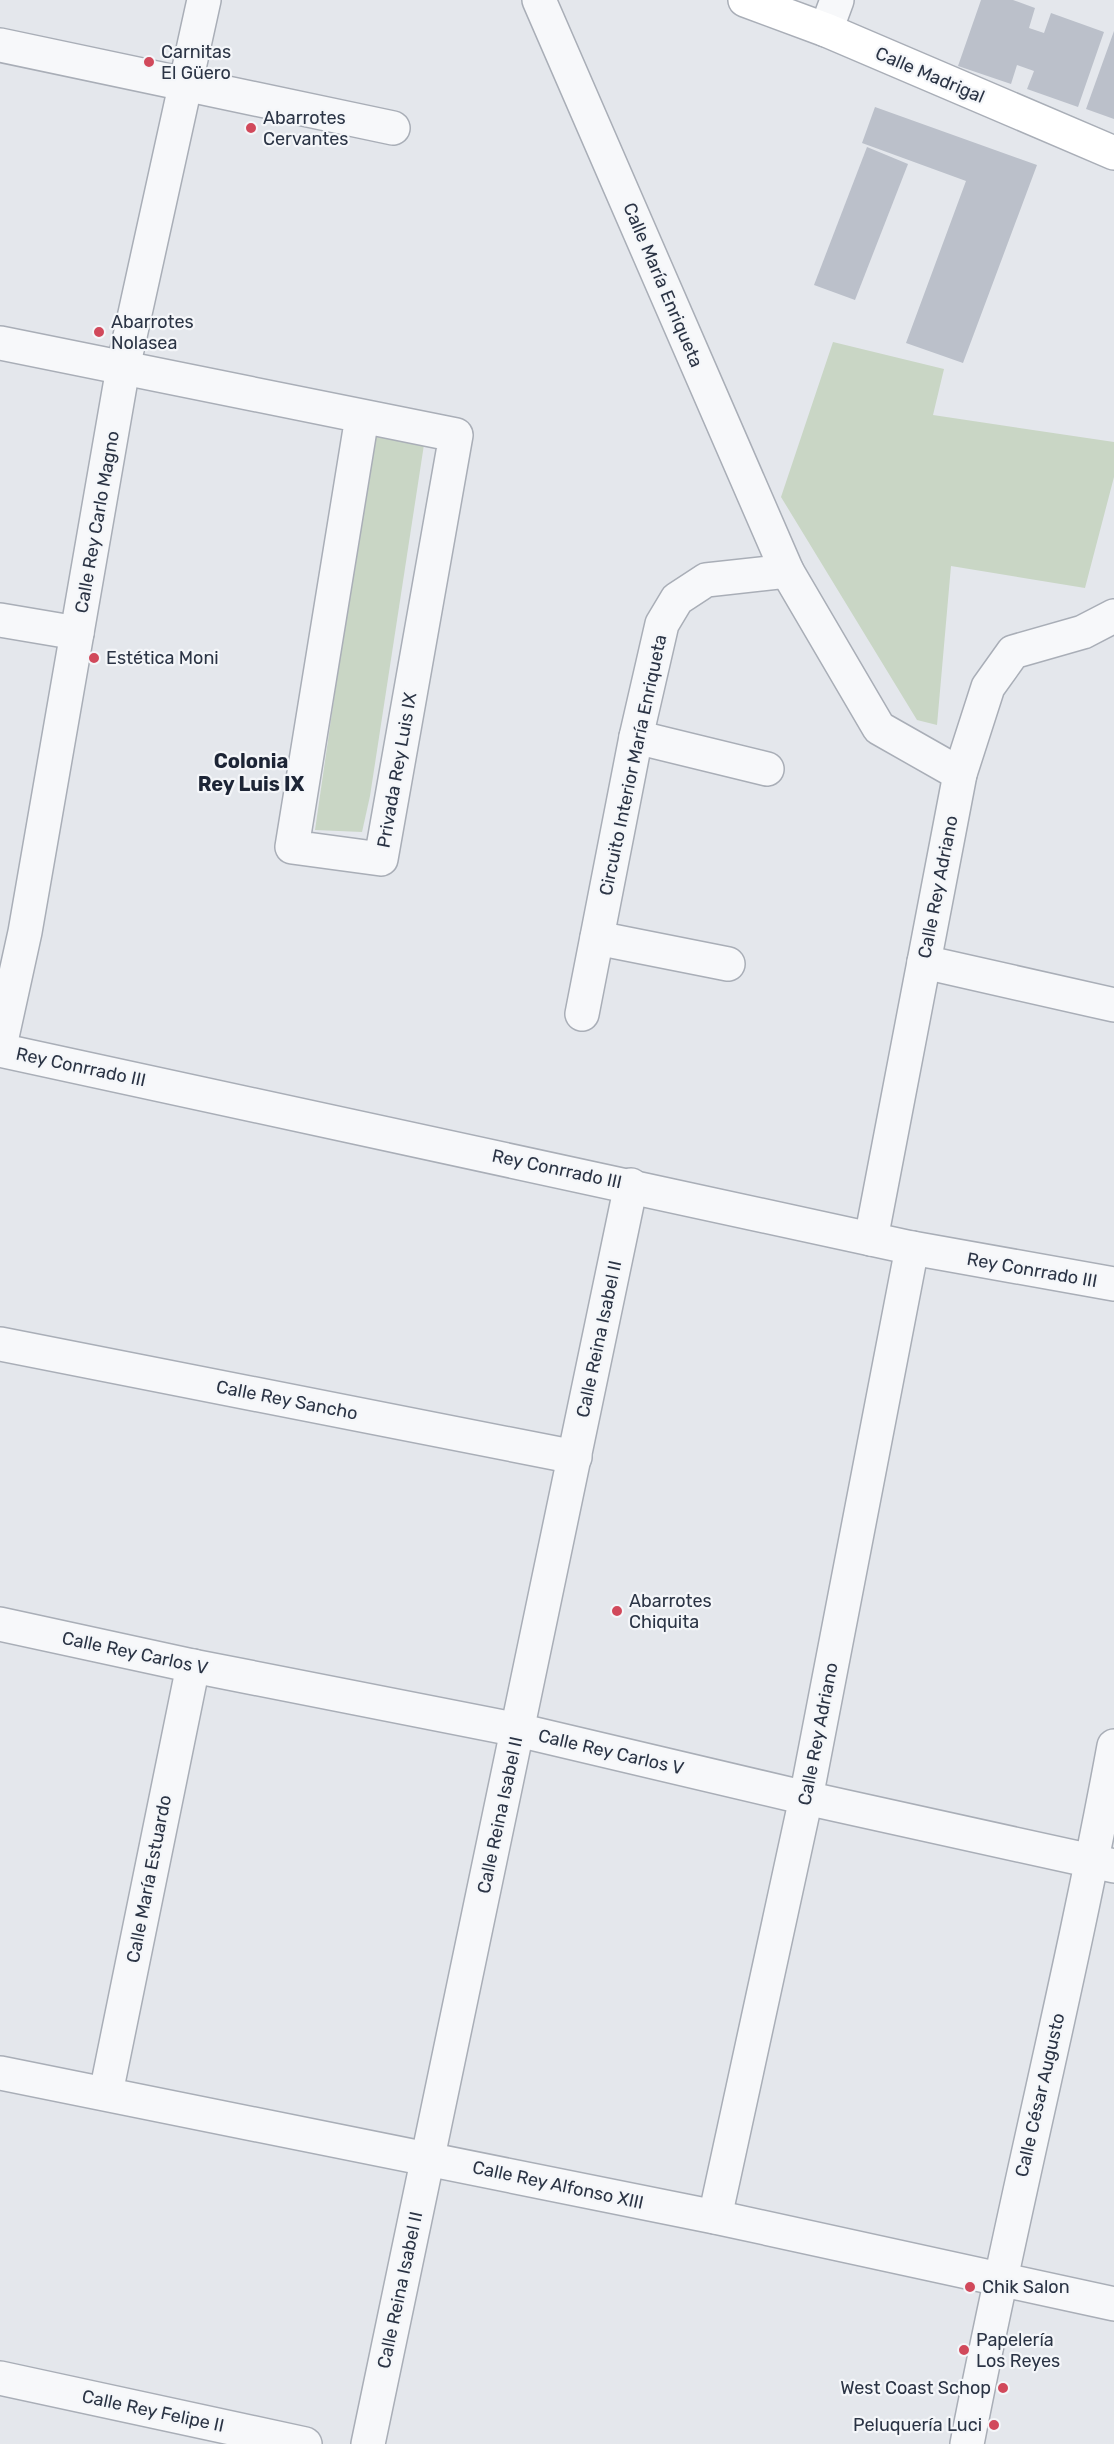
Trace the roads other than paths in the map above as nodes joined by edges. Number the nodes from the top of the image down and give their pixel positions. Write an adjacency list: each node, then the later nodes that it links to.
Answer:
1 (204, 0): 7 (street, Calle Rey Carlo Magno)
2 (539, 0): 13 (street, Calle María Enriqueta)
3 (745, 0): 5 (street, Calle Madrigal)
4 (837, 0): 5 (street)
5 (826, 30): 9 (street, Calle Madrigal)
6 (0, 45): 7 (street)
7 (187, 83): 8 (street); 11 (street, Calle Rey Carlo Magno)
8 (393, 128)
9 (1114, 153)
10 (0, 343): 11 (street, Privada Rey Luis IX)
11 (123, 368): 12 (street, Privada Rey Luis IX); 16 (street, Calle Rey Carlo Magno)
12 (362, 417): 12 (street, Privada Rey Luis IX)
13 (787, 571): 17 (street, Circuito Interior María Enriqueta); 19 (street, Calle María Enriqueta)
14 (1114, 616): 19 (street, Calle Rey Adriano)
15 (0, 620): 16 (street)
16 (78, 633): 20 (street, Calle Rey Carlo Magno)
17 (636, 737): 18 (street); 21 (street, Circuito Interior María Enriqueta)
18 (767, 769)
19 (960, 774): 22 (street, Calle Rey Adriano)
20 (13, 929): 26 (street, Calle Rey Carlo Magno)
21 (597, 938): 23 (street); 25 (street, Circuito Interior María Enriqueta)
22 (924, 962): 24 (street); 28 (street, Calle Rey Adriano)
23 (728, 964)
24 (1114, 1005)
25 (582, 1014)
26 (0, 1048): 27 (street, Rey Conrrado III)
27 (632, 1185): 28 (street, Rey Conrrado III); 32 (street, Calle Reina Isabel II)
28 (871, 1239): 29 (street, Rey Conrrado III)
29 (912, 1248): 30 (street, Rey Conrrado III); 37 (street, Calle Rey Adriano)
30 (1114, 1284)
31 (0, 1344): 32 (street, Calle Rey Sancho)
32 (575, 1457): 35 (street, Calle Reina Isabel II)
33 (0, 1624): 34 (street, Calle Rey Carlos V)
34 (193, 1665): 35 (street, Calle Rey Carlos V); 40 (street, Calle María Estuardo)
35 (518, 1730): 37 (street, Calle Rey Carlos V); 41 (street, Calle Reina Isabel II)
36 (1114, 1746): 38 (street, Calle César Augusto)
37 (806, 1798): 38 (street, Calle Rey Carlos V); 42 (street, Calle Rey Adriano)
38 (1103, 1864): 43 (street, Calle César Augusto)
39 (0, 2073): 40 (street, Calle Rey Alfonso XIII)
40 (106, 2092): 41 (street, Calle Rey Alfonso XIII)
41 (427, 2158): 42 (street, Calle Rey Alfonso XIII); 47 (street, Calle Reina Isabel II)
42 (715, 2217): 43 (street, Calle Rey Alfonso XIII)
43 (999, 2277): 44 (street, Calle Rey Alfonso XIII); 48 (street, Calle César Augusto)
44 (1114, 2304)
45 (0, 2378): 46 (street, Calle Rey Felipe II)
46 (305, 2444)
47 (368, 2444)
48 (967, 2444)

